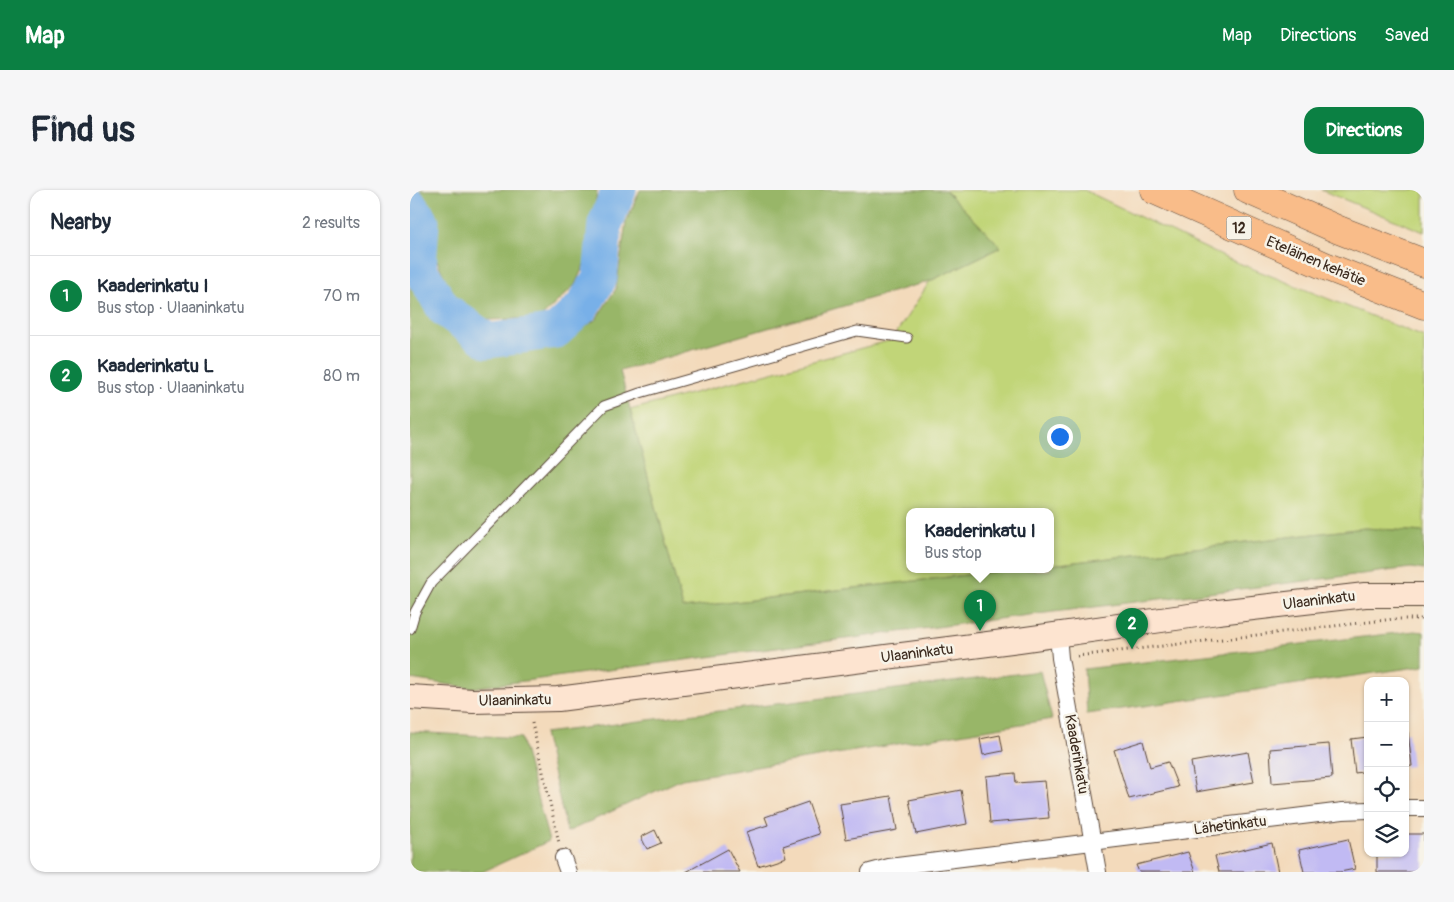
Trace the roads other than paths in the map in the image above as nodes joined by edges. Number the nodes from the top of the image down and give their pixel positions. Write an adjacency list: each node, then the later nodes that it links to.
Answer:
1 (1136, 190): 7 (highway)
2 (1154, 190): 7 (highway, Eteläinen kehätie / 12)
3 (1248, 190): 5 (highway)
4 (1262, 190): 5 (highway)
5 (1338, 230): 6 (highway)
6 (1424, 263)
7 (1325, 266): 8 (highway, Eteläinen kehätie / 12)
8 (1424, 305)
9 (907, 338): 11 (lane)
10 (1424, 595): 12 (street, Ulaaninkatu)
11 (410, 629)
12 (1059, 646): 13 (street, Ulaaninkatu); 17 (street, Kaaderinkatu)
13 (410, 696)
14 (1409, 808): 15 (street)
15 (1424, 808)
16 (1364, 810): 17 (street, Lähetinkatu)
17 (1093, 842): 18 (street, Lähetinkatu); 19 (street, Kaaderinkatu)
18 (870, 872)
19 (1098, 872)

